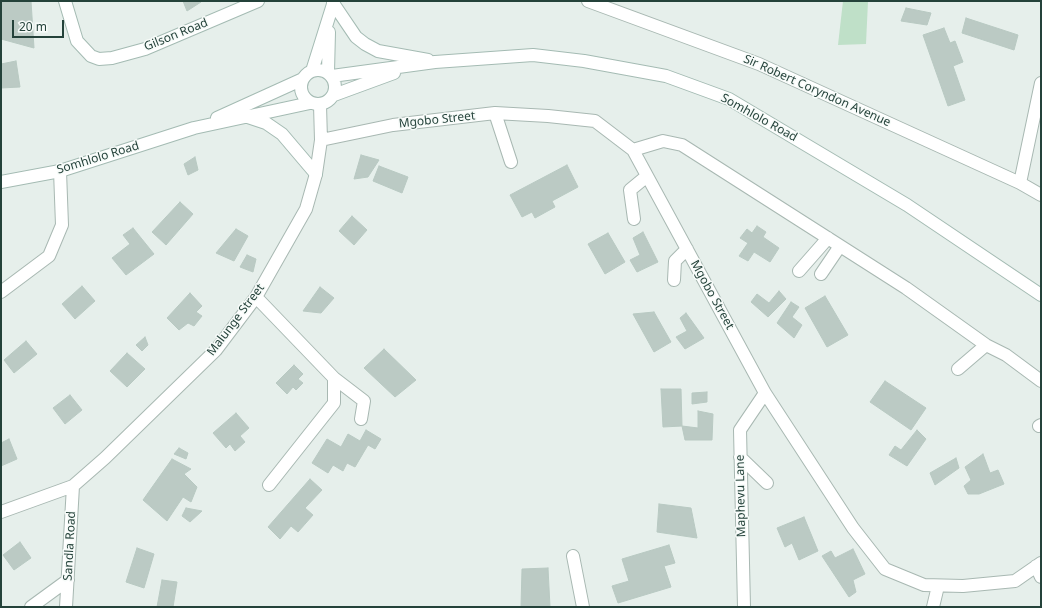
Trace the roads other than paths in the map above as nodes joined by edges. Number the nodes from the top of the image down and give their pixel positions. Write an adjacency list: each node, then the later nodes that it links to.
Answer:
1 (65, 1): 2 (street, Gilson Road)
2 (258, 1)
3 (588, 1): 24 (street, Sir Robert Coryndon Avenue)
4 (333, 2): 5 (street); 6 (street)
5 (329, 19): 8 (street); 9 (street)
6 (435, 62): 7 (street, Somhlolo Road); 34 (street, Somhlolo Road)
7 (413, 65): 9 (street, Somhlolo Road); 12 (street, Somhlolo Road)
8 (312, 71): 9 (street, Somhlolo Road); 10 (street, Somhlolo Road)
9 (330, 74): 12 (street)
10 (303, 79): 13 (street); 16 (street, Somhlolo Road)
11 (1041, 83): 24 (street)
12 (334, 95): 13 (street, Somhlolo Road)
13 (315, 104): 15 (street, Somhlolo Road); 17 (street, Malunge Street)
14 (496, 113): 17 (street, Mgobo Street); 18 (street, Mgobo Street); 19 (street)
15 (248, 117): 16 (street, Somhlolo Road); 21 (street)
16 (194, 128): 20 (street, Somhlolo Road)
17 (321, 140): 21 (street, Malunge Street)
18 (632, 150): 22 (street, Mgobo Street); 27 (street)
19 (511, 162)
20 (60, 171): 23 (street, Somhlolo Road); 33 (street)
21 (316, 174): 35 (street, Malunge Street)
22 (647, 176): 26 (street); 29 (street, Mgobo Street)
23 (1, 182)
24 (1020, 183): 25 (street, Sir Robert Coryndon Avenue)
25 (1041, 195)
26 (634, 220)
27 (828, 238): 28 (street); 30 (street)
28 (840, 246): 31 (street); 36 (street)
29 (687, 249): 32 (street); 40 (street, Mgobo Street)
30 (799, 271)
31 (821, 274)
32 (674, 280)
33 (1, 292)
34 (1041, 295)
35 (256, 297): 38 (street); 45 (street, Malunge Street)
36 (986, 344): 37 (street); 39 (street)
37 (958, 369)
38 (334, 378): 41 (street); 44 (street)
39 (1041, 381)
40 (765, 393): 42 (street, Maphevu Lane); 50 (street, Mgobo Street)
41 (361, 419)
42 (740, 457): 43 (street); 54 (street, Maphevu Lane)
43 (767, 483)
44 (269, 485)
45 (73, 486): 46 (street, Malunge Street); 49 (street, Sandla Road)
46 (1, 512)
47 (573, 556): 53 (street)
48 (1039, 569): 50 (street, Mgobo Street)
49 (68, 580): 51 (street); 52 (street, Sandla Road)
50 (938, 586): 55 (street)
51 (31, 607)
52 (66, 607)
53 (583, 607)
54 (744, 607)
55 (933, 607)

